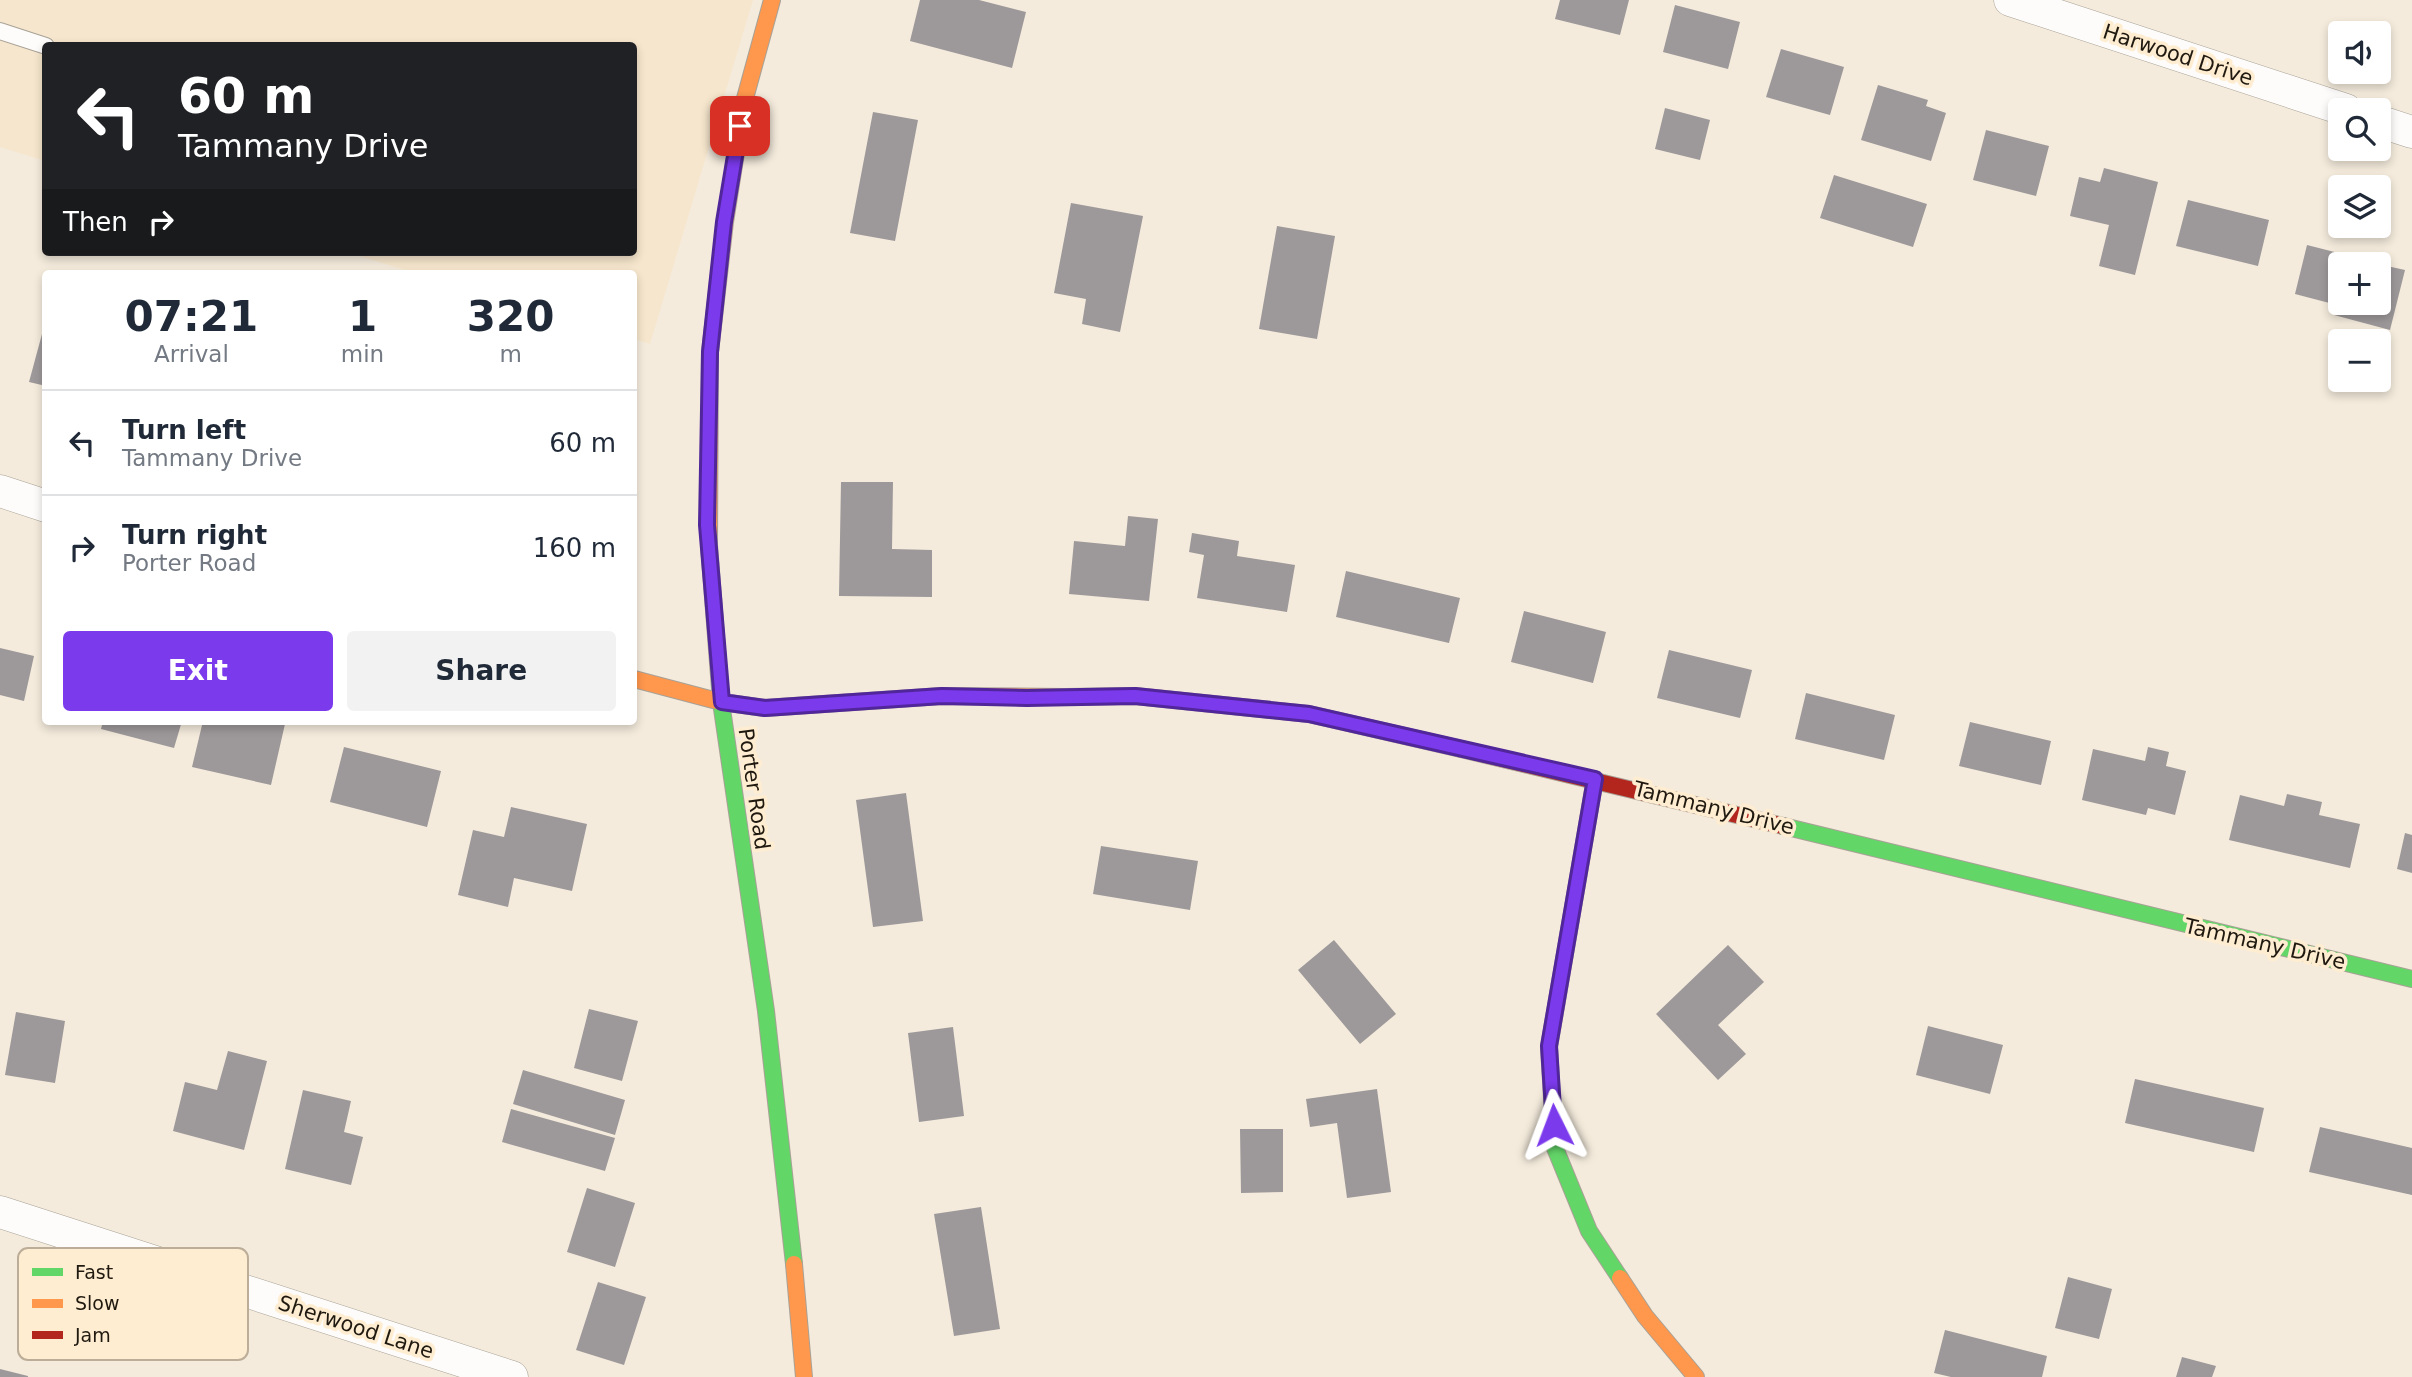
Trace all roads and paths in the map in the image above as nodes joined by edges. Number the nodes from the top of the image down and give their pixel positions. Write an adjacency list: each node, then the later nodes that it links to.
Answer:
1 (772, 0): 11 (street, Porter Road)
2 (2010, 0): 5 (street, Harwood Drive)
3 (0, 31): 4 (lane)
4 (42, 45)
5 (2328, 104)
6 (2391, 125): 7 (street)
7 (2412, 132)
8 (0, 491): 9 (street)
9 (42, 505)
10 (637, 680): 11 (street, Tammany Drive)
11 (722, 702): 12 (street, Tammany Drive); 18 (street, Porter Road)
12 (1595, 779): 13 (street, Tammany Drive); 19 (street)
13 (2412, 979)
14 (0, 1212): 15 (street, Sherwood Lane)
15 (112, 1248)
16 (248, 1292): 17 (street, Sherwood Lane)
17 (512, 1377)
18 (804, 1377)
19 (1696, 1377)

